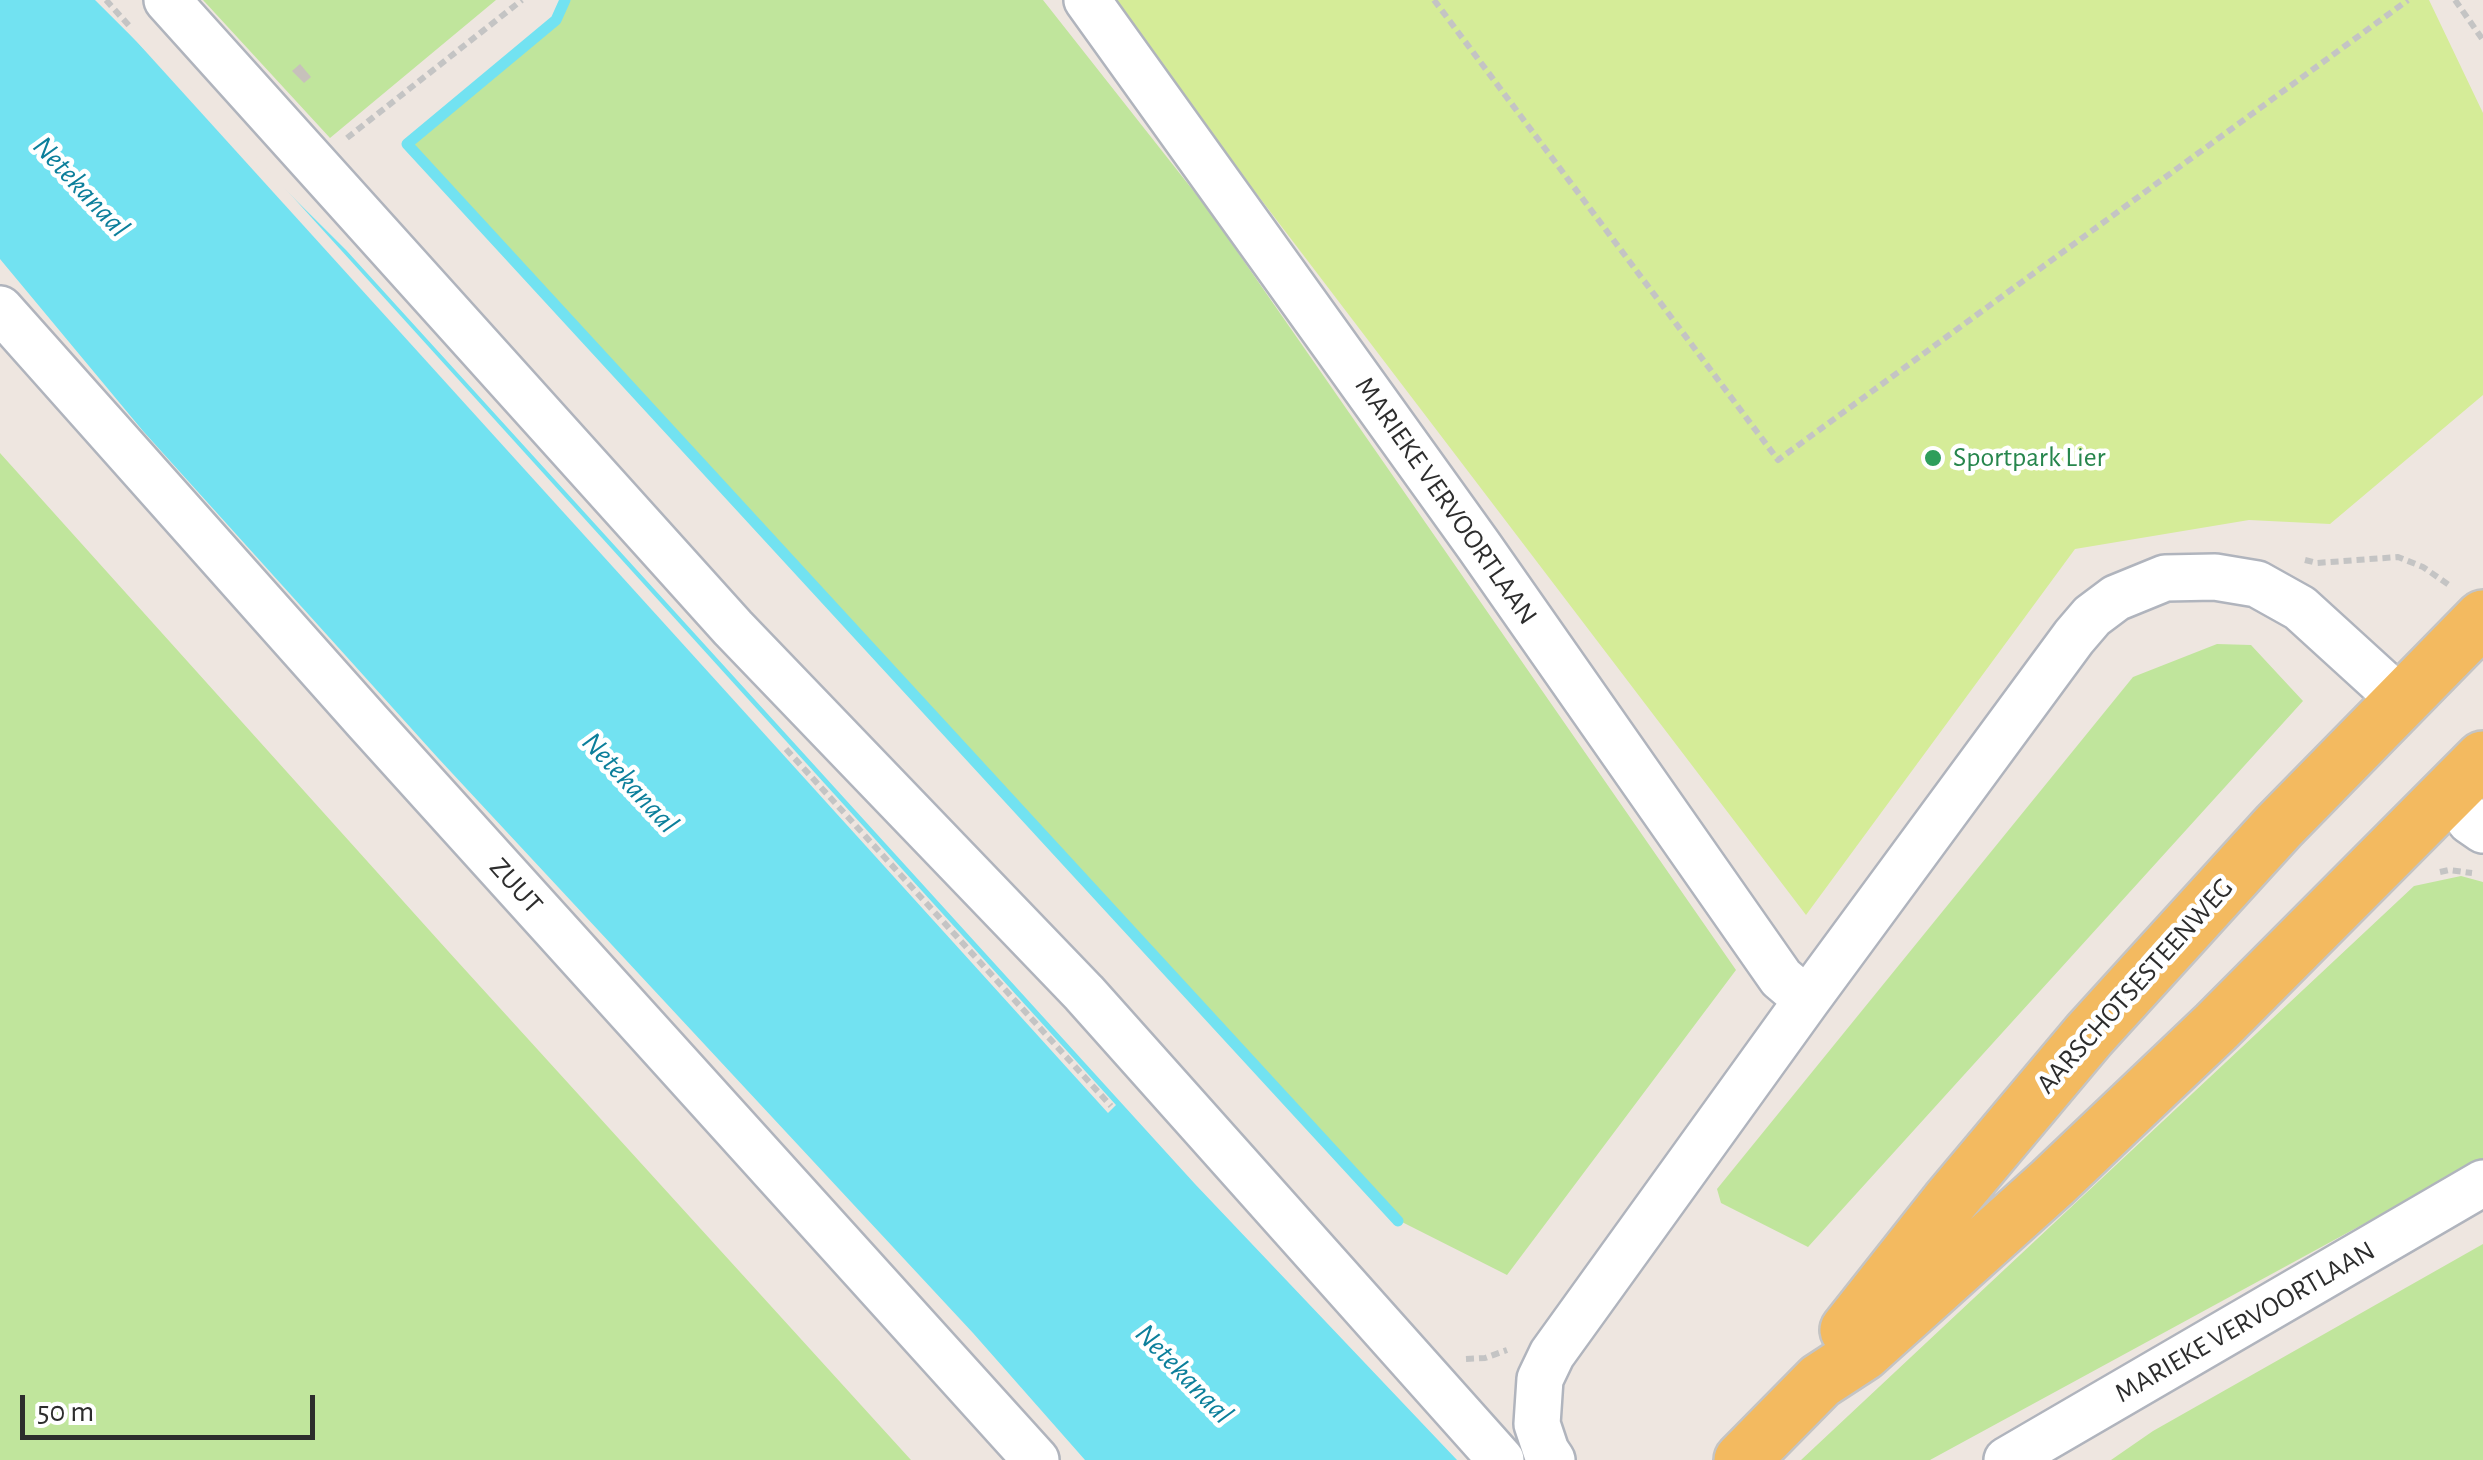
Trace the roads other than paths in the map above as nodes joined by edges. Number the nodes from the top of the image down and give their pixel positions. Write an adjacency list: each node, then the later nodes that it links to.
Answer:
1 (167, 0): 11 (street)
2 (1087, 0): 7 (street, MARIEKE VERVOORTLAAN)
3 (0, 309): 10 (street, ZUUT)
4 (2483, 618): 5 (main road, AARSCHOTSESTEENWEG)
5 (2402, 701): 7 (street); 9 (main road, AARSCHOTSESTEENWEG)
6 (2472, 793): 9 (main road, AARSCHOTSESTEENWEG)
7 (1806, 1000): 12 (street)
8 (2483, 1183): 14 (street, MARIEKE VERVOORTLAAN)
9 (1820, 1381): 13 (main road, AARSCHOTSESTEENWEG)
10 (1036, 1460)
11 (1501, 1460)
12 (1552, 1460)
13 (1742, 1460)
14 (2007, 1460)

